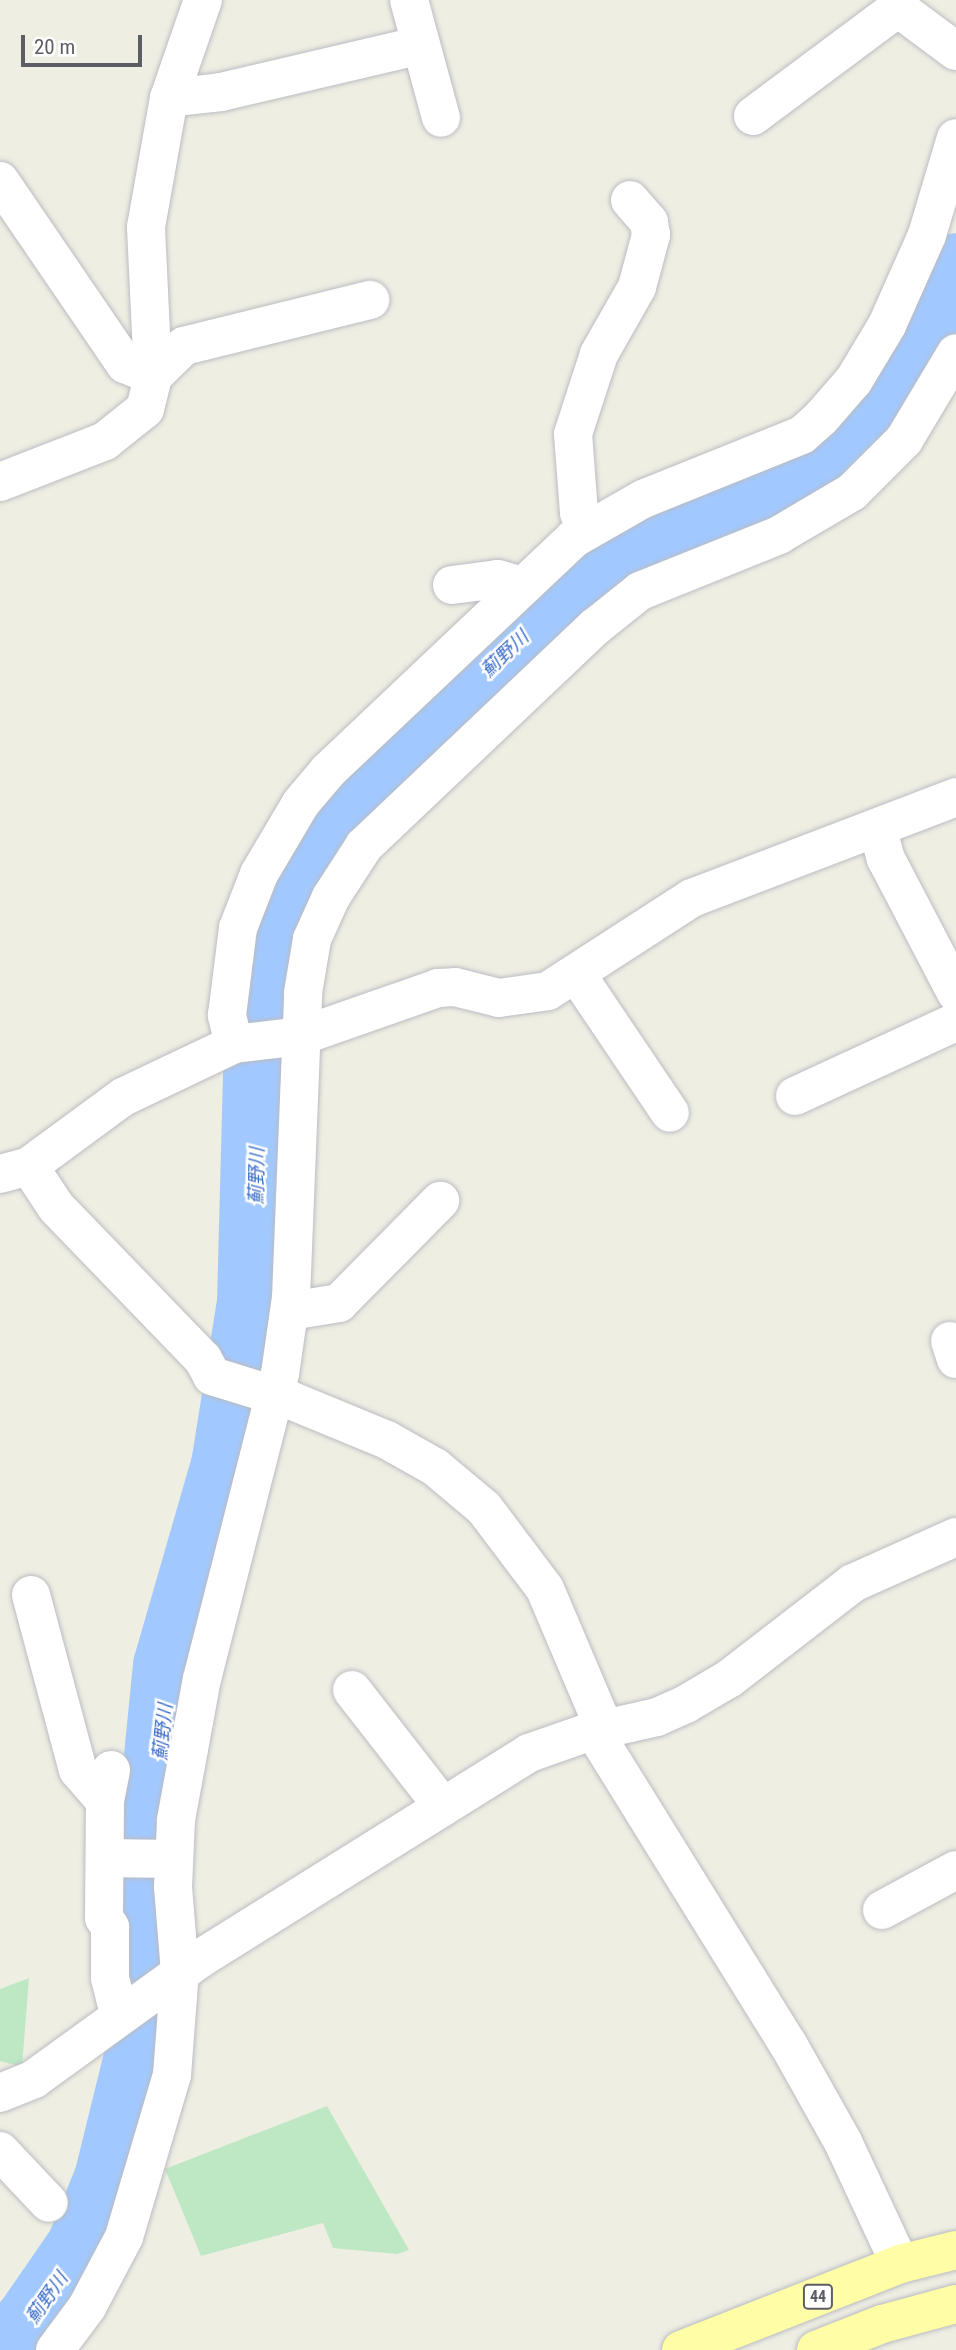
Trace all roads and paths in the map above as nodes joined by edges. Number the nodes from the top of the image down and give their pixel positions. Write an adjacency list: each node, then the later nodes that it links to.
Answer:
1 (203, 0): 5 (street)
2 (409, 0): 3 (street)
3 (421, 45): 5 (street); 7 (street)
4 (956, 51): 6 (street)
5 (169, 98): 13 (street)
6 (753, 116)
7 (441, 118)
8 (956, 138): 15 (street)
9 (0, 181): 13 (street)
10 (630, 200): 15 (street)
11 (370, 300): 13 (street)
12 (956, 353): 23 (street)
13 (153, 376): 14 (street)
14 (0, 482)
15 (585, 531): 17 (street)
16 (452, 585): 17 (street)
17 (522, 586): 24 (street)
18 (956, 797): 19 (street)
19 (878, 830): 20 (street); 21 (street)
20 (577, 975): 23 (street); 26 (street)
21 (956, 993)
22 (956, 1022): 25 (street)
23 (300, 1036): 24 (street); 29 (street)
24 (234, 1044): 27 (street)
25 (795, 1096)
26 (670, 1113)
27 (15, 1170): 30 (street)
28 (440, 1200): 29 (street)
29 (290, 1311): 30 (street)
30 (275, 1398): 34 (street); 37 (street)
31 (956, 1537): 34 (street)
32 (31, 1595): 36 (street)
33 (352, 1690): 35 (street)
34 (602, 1732): 35 (street); 46 (street)
35 (443, 1807): 40 (street)
36 (105, 1858): 37 (street); 41 (street)
37 (173, 1859): 40 (street)
38 (956, 1870): 39 (street)
39 (882, 1910)
40 (180, 1972): 41 (street); 48 (street)
41 (119, 2015): 42 (street)
42 (0, 2092)
43 (0, 2151): 44 (street)
44 (49, 2203)
45 (956, 2250): 46 (main road, 44)
46 (901, 2264): 49 (main road, 44)
47 (956, 2304): 50 (main road)
48 (55, 2350)
49 (681, 2350)
50 (817, 2350)

